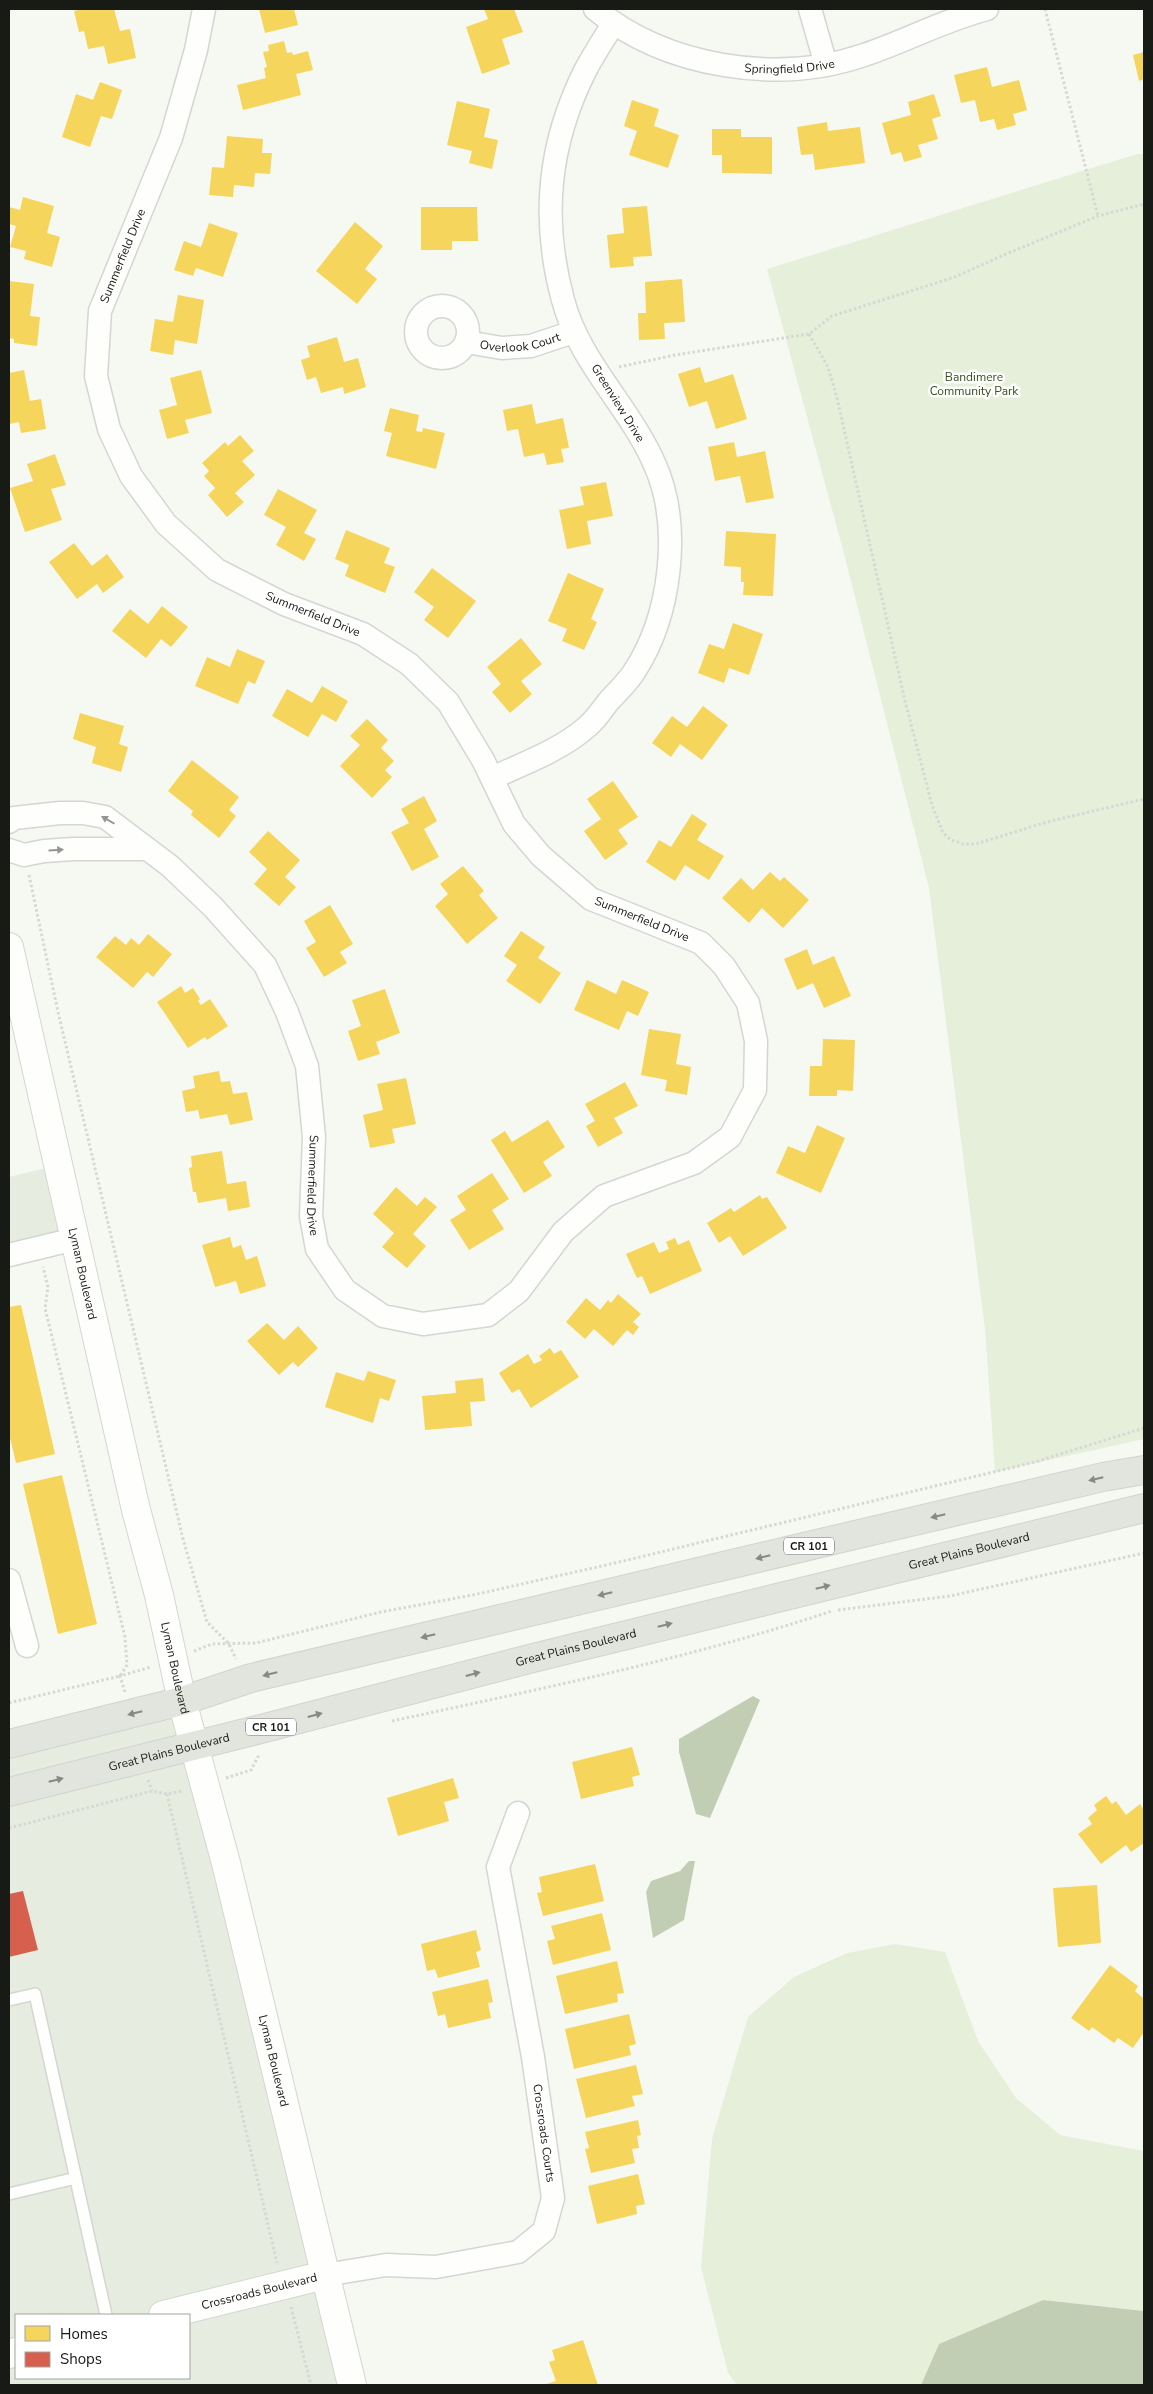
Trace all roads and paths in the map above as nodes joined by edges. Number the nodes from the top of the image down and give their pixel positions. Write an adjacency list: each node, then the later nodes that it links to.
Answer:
1 (204, 9): 14 (street, Summerfield Drive)
2 (595, 9): 6 (street, Springfield Drive)
3 (810, 9): 7 (street)
4 (987, 9): 7 (street, Springfield Drive)
5 (1046, 9): 9 (path)
6 (614, 24): 7 (street, Springfield Drive); 10 (street, Greenview Drive)
7 (826, 65)
8 (1144, 204): 9 (path)
9 (1098, 216): 11 (path)
10 (573, 332): 12 (street, Overlook Court); 13 (street, Greenview Drive)
11 (809, 334): 13 (path); 15 (path)
12 (466, 342)
13 (599, 372): 14 (street, Greenview Drive)
14 (492, 778): 17 (street, Summerfield Drive)
15 (1144, 799)
16 (9, 822): 17 (street, Summerfield Drive, one-way to 16)
17 (147, 849): 18 (street, one-way to 17)
18 (16, 853): 28 (path)
19 (9, 947): 20 (street, Lyman Boulevard)
20 (74, 1239): 21 (street); 29 (street, Lyman Boulevard)
21 (38, 1248): 22 (street); 30 (path)
22 (9, 1255)
23 (1144, 1470): 28 (main road, CR 101, one-way to 28)
24 (1144, 1508): 33 (main road, Great Plains Boulevard / CR 101, one-way to 24)
25 (1144, 1553): 31 (path)
26 (9, 1580): 27 (street)
27 (27, 1646)
28 (245, 1680): 29 (main road, CR 101)
29 (182, 1701): 32 (main road, CR 101, one-way to 32); 33 (street, Lyman Boulevard)
30 (9, 1703)
31 (388, 1722)
32 (9, 1744)
33 (194, 1745): 34 (main road, Great Plains Boulevard / CR 101, one-way to 33); 40 (street, Lyman Boulevard)
34 (9, 1792)
35 (518, 1813): 40 (street, Crossroads Courts)
36 (9, 1828): 41 (path)
37 (9, 2000): 38 (lane)
38 (76, 2178): 39 (lane); 42 (lane)
39 (9, 2194)
40 (326, 2275): 41 (street, Crossroads Boulevard); 45 (street, Lyman Boulevard)
41 (284, 2285): 43 (street, Crossroads Boulevard); 44 (path)
42 (106, 2314)
43 (167, 2314)
44 (310, 2385)
45 (352, 2385)

